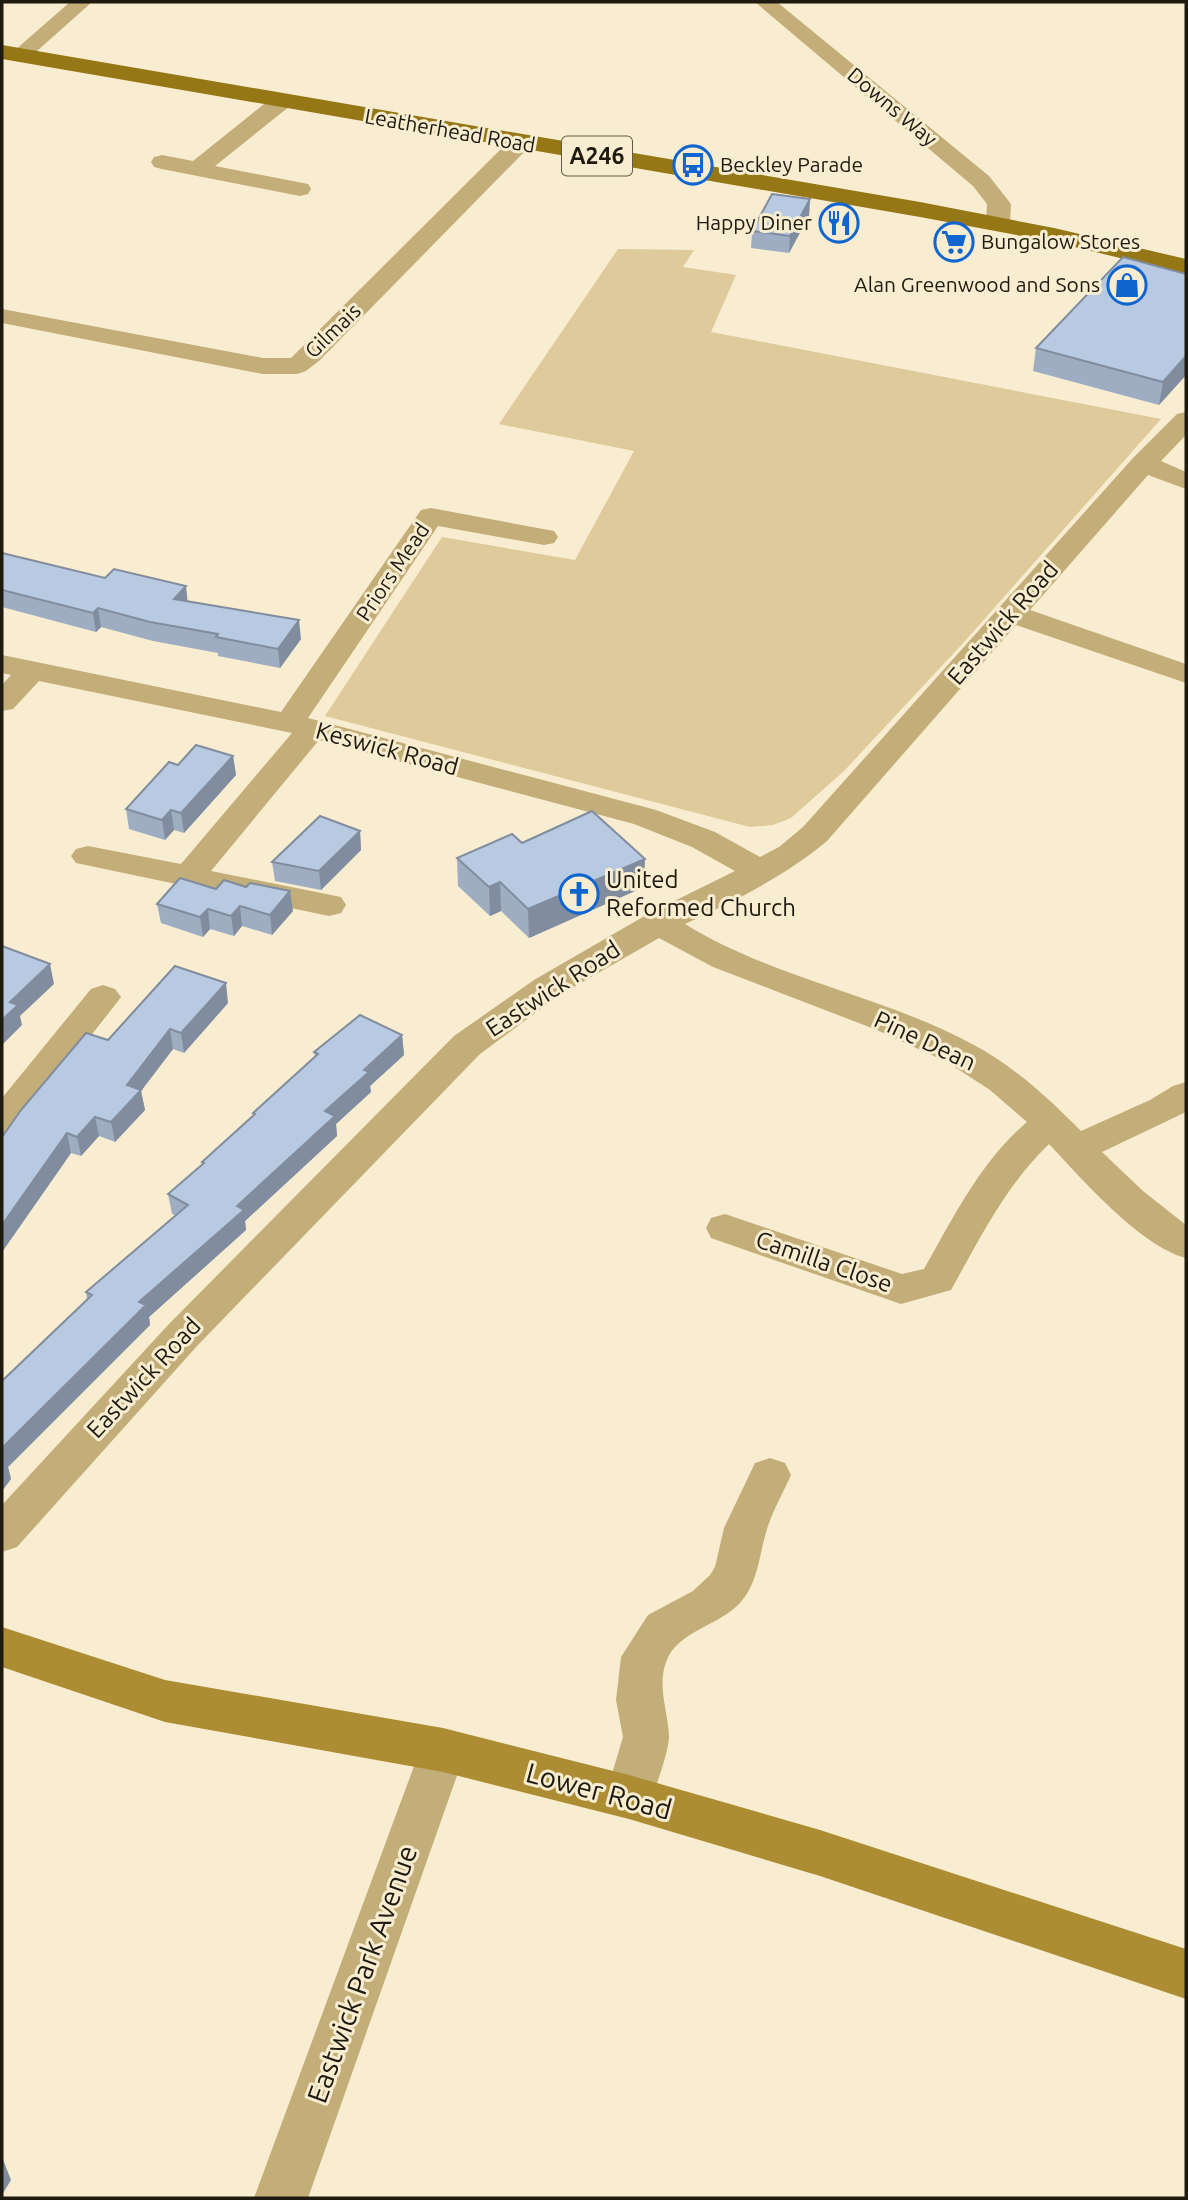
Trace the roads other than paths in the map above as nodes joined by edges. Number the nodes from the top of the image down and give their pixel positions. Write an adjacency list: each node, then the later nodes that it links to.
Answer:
1 (82, 2): 3 (street)
2 (765, 2): 9 (street, Downs Way)
3 (11, 53): 4 (main road, Leatherhead Road / A246)
4 (282, 101): 5 (main road, Leatherhead Road / A246); 7 (street)
5 (520, 144): 9 (main road, Leatherhead Road / A246); 11 (street, Gilmais)
6 (162, 162): 7 (street)
7 (197, 169): 8 (street)
8 (300, 189)
9 (998, 223): 10 (main road, Leatherhead Road / A246)
10 (1186, 267)
11 (2, 316)
12 (1186, 420): 13 (street, Eastwick Road)
13 (1143, 464): 14 (street); 16 (street, Eastwick Road)
14 (1186, 481)
15 (544, 537): 20 (street, Priors Mead)
16 (1011, 613): 18 (street); 22 (street, Eastwick Road)
17 (16, 668): 19 (street); 20 (street, Keswick Road)
18 (1186, 674)
19 (2, 702)
20 (300, 726): 22 (street, Keswick Road); 23 (street)
21 (88, 856): 23 (street)
22 (759, 872): 25 (street, Eastwick Road)
23 (188, 877): 24 (street)
24 (329, 905)
25 (660, 922): 29 (street, Pine Dean); 33 (street, Eastwick Road)
26 (103, 997): 28 (street)
27 (1186, 1095): 29 (street, Camilla Close)
28 (2, 1123)
29 (1063, 1135): 30 (street, Camilla Close); 31 (street, Pine Dean)
30 (725, 1228)
31 (1186, 1244)
32 (770, 1475): 36 (street)
33 (2, 1534)
34 (2, 1647): 35 (street, Lower Road)
35 (443, 1750): 36 (street, Lower Road); 38 (street, Eastwick Park Avenue)
36 (629, 1797): 37 (street, Lower Road)
37 (1186, 1974)
38 (281, 2198)

